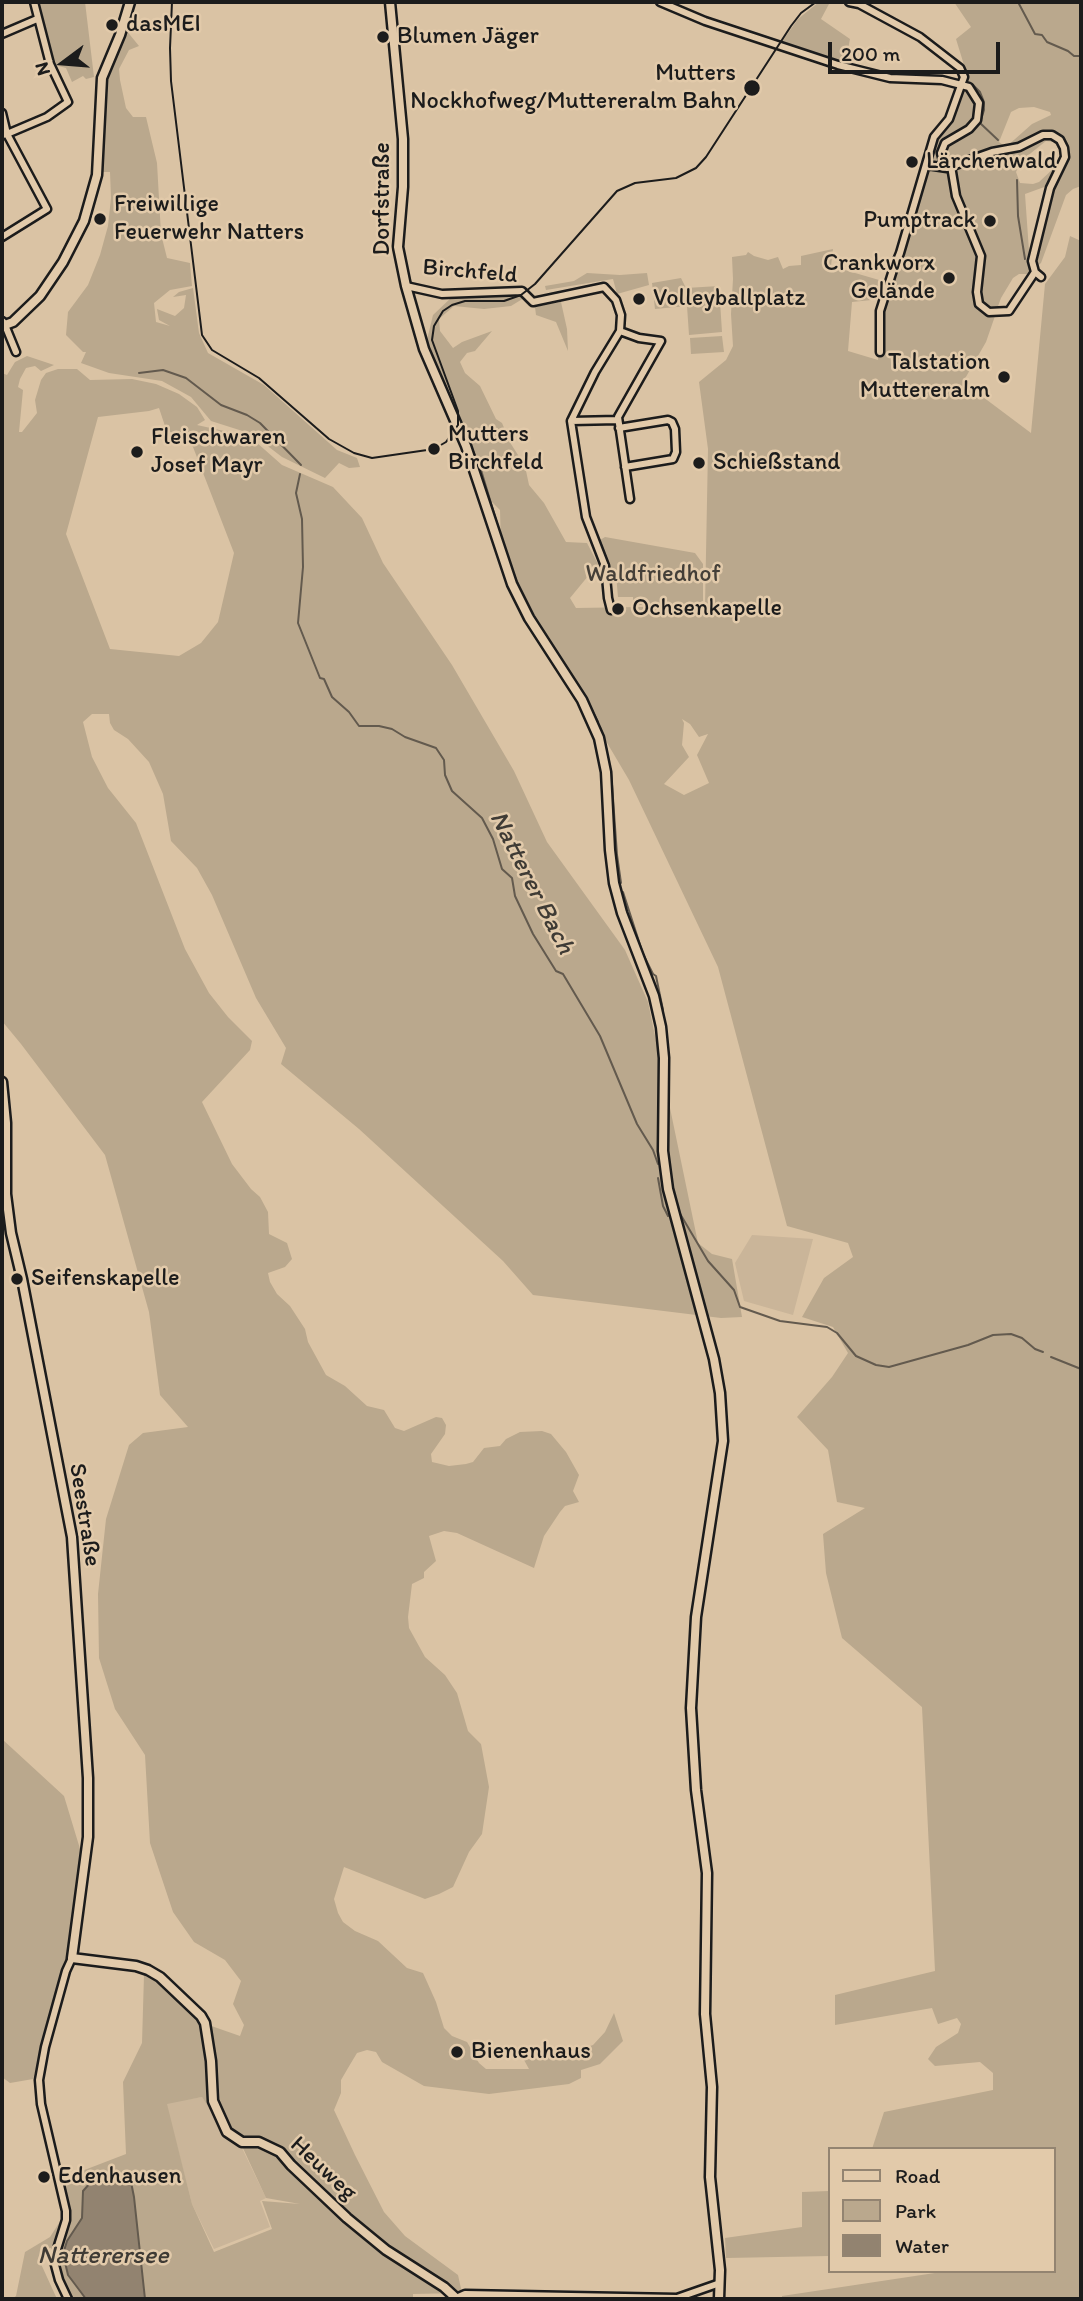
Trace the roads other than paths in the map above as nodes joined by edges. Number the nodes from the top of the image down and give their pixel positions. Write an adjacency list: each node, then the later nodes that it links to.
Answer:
1 (34, 2): 6 (street)
2 (130, 2): 15 (main road)
3 (390, 2): 14 (main road, Dorfstraße)
4 (660, 2): 8 (street)
5 (849, 2): 8 (street)
6 (37, 19): 7 (street); 10 (street)
7 (2, 34)
8 (963, 83): 11 (street); 12 (street)
9 (2, 113): 10 (street)
10 (4, 135): 13 (street)
11 (927, 164): 12 (street); 18 (street)
12 (951, 166): 12 (street)
13 (2, 237)
14 (406, 286): 16 (street, Birchfeld); 26 (main road, Dorfstraße)
15 (3, 324): 17 (street)
16 (620, 331): 19 (street); 20 (street)
17 (16, 352)
18 (880, 352)
19 (571, 421): 20 (street); 23 (street)
20 (618, 424): 21 (street); 21 (street)
21 (625, 467): 22 (street)
22 (629, 499)
23 (611, 610)
24 (2, 1082): 25 (main road, Seestraße)
25 (72, 1958): 27 (main road, Heuweg); 29 (street)
26 (720, 2283): 28 (street, Heuweg); 30 (main road, Dorfstraße)
27 (457, 2298): 28 (street, Heuweg)
28 (640, 2298)
29 (68, 2299)
30 (719, 2299)

